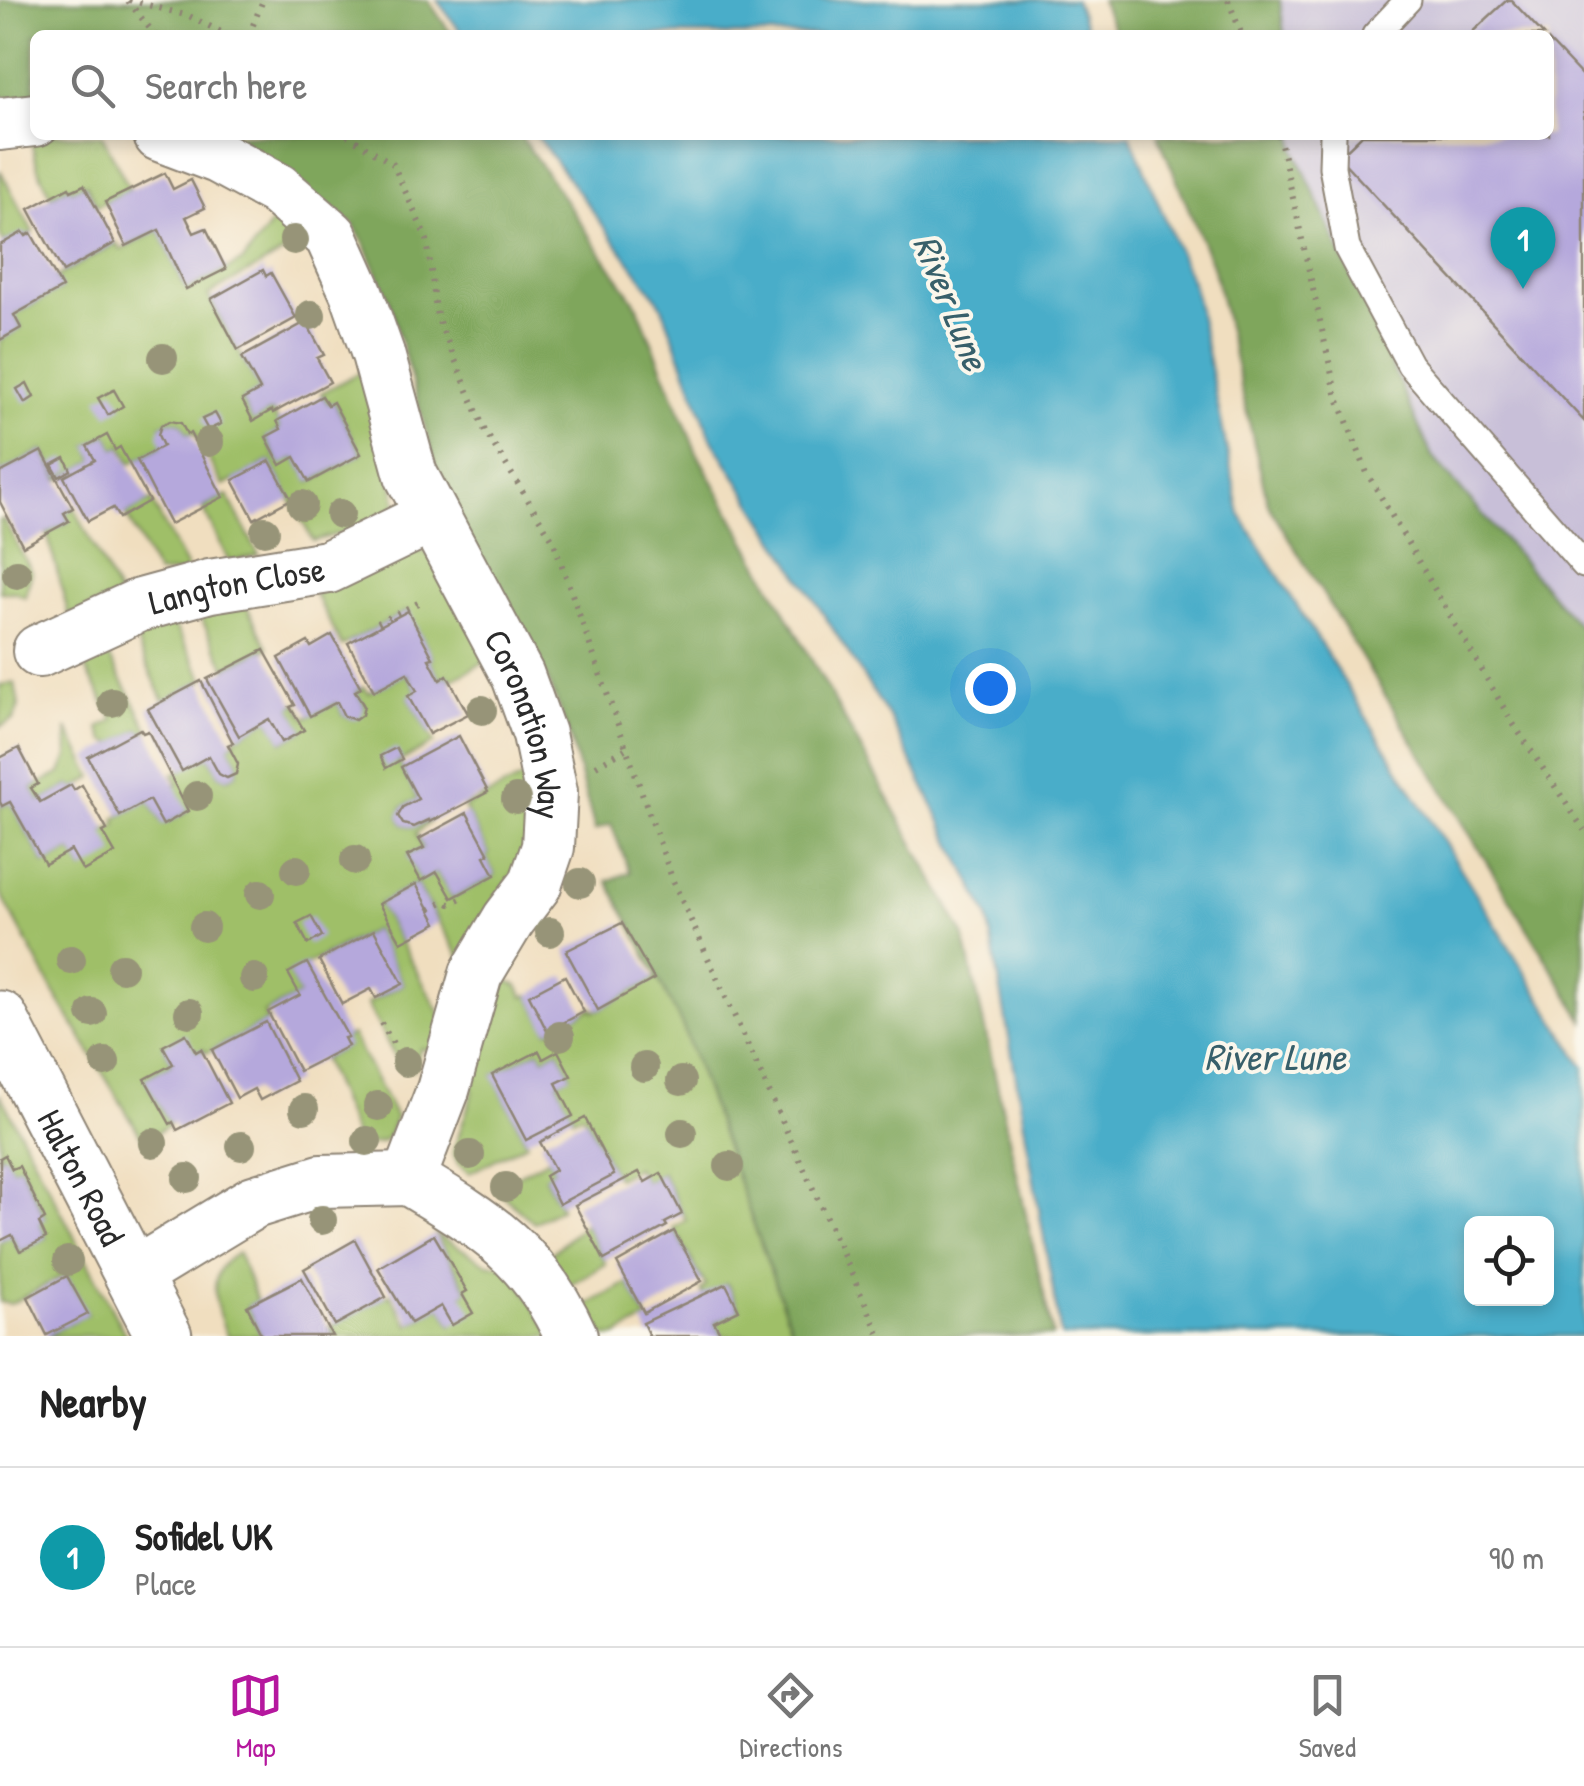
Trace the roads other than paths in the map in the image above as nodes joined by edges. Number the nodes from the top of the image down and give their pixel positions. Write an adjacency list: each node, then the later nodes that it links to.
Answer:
1 (1408, 0): 2 (lane)
2 (1380, 30)
3 (30, 121): 4 (street)
4 (0, 124)
5 (174, 140): 7 (street, Coronation Way)
6 (1333, 140): 8 (lane)
7 (431, 517): 9 (street, Langton Close); 11 (street, Coronation Way)
8 (1584, 564)
9 (39, 651)
10 (0, 1018): 12 (street, Halton Road)
11 (408, 1180): 12 (street); 14 (street)
12 (132, 1276): 13 (street, Halton Road)
13 (164, 1336)
14 (571, 1336)

